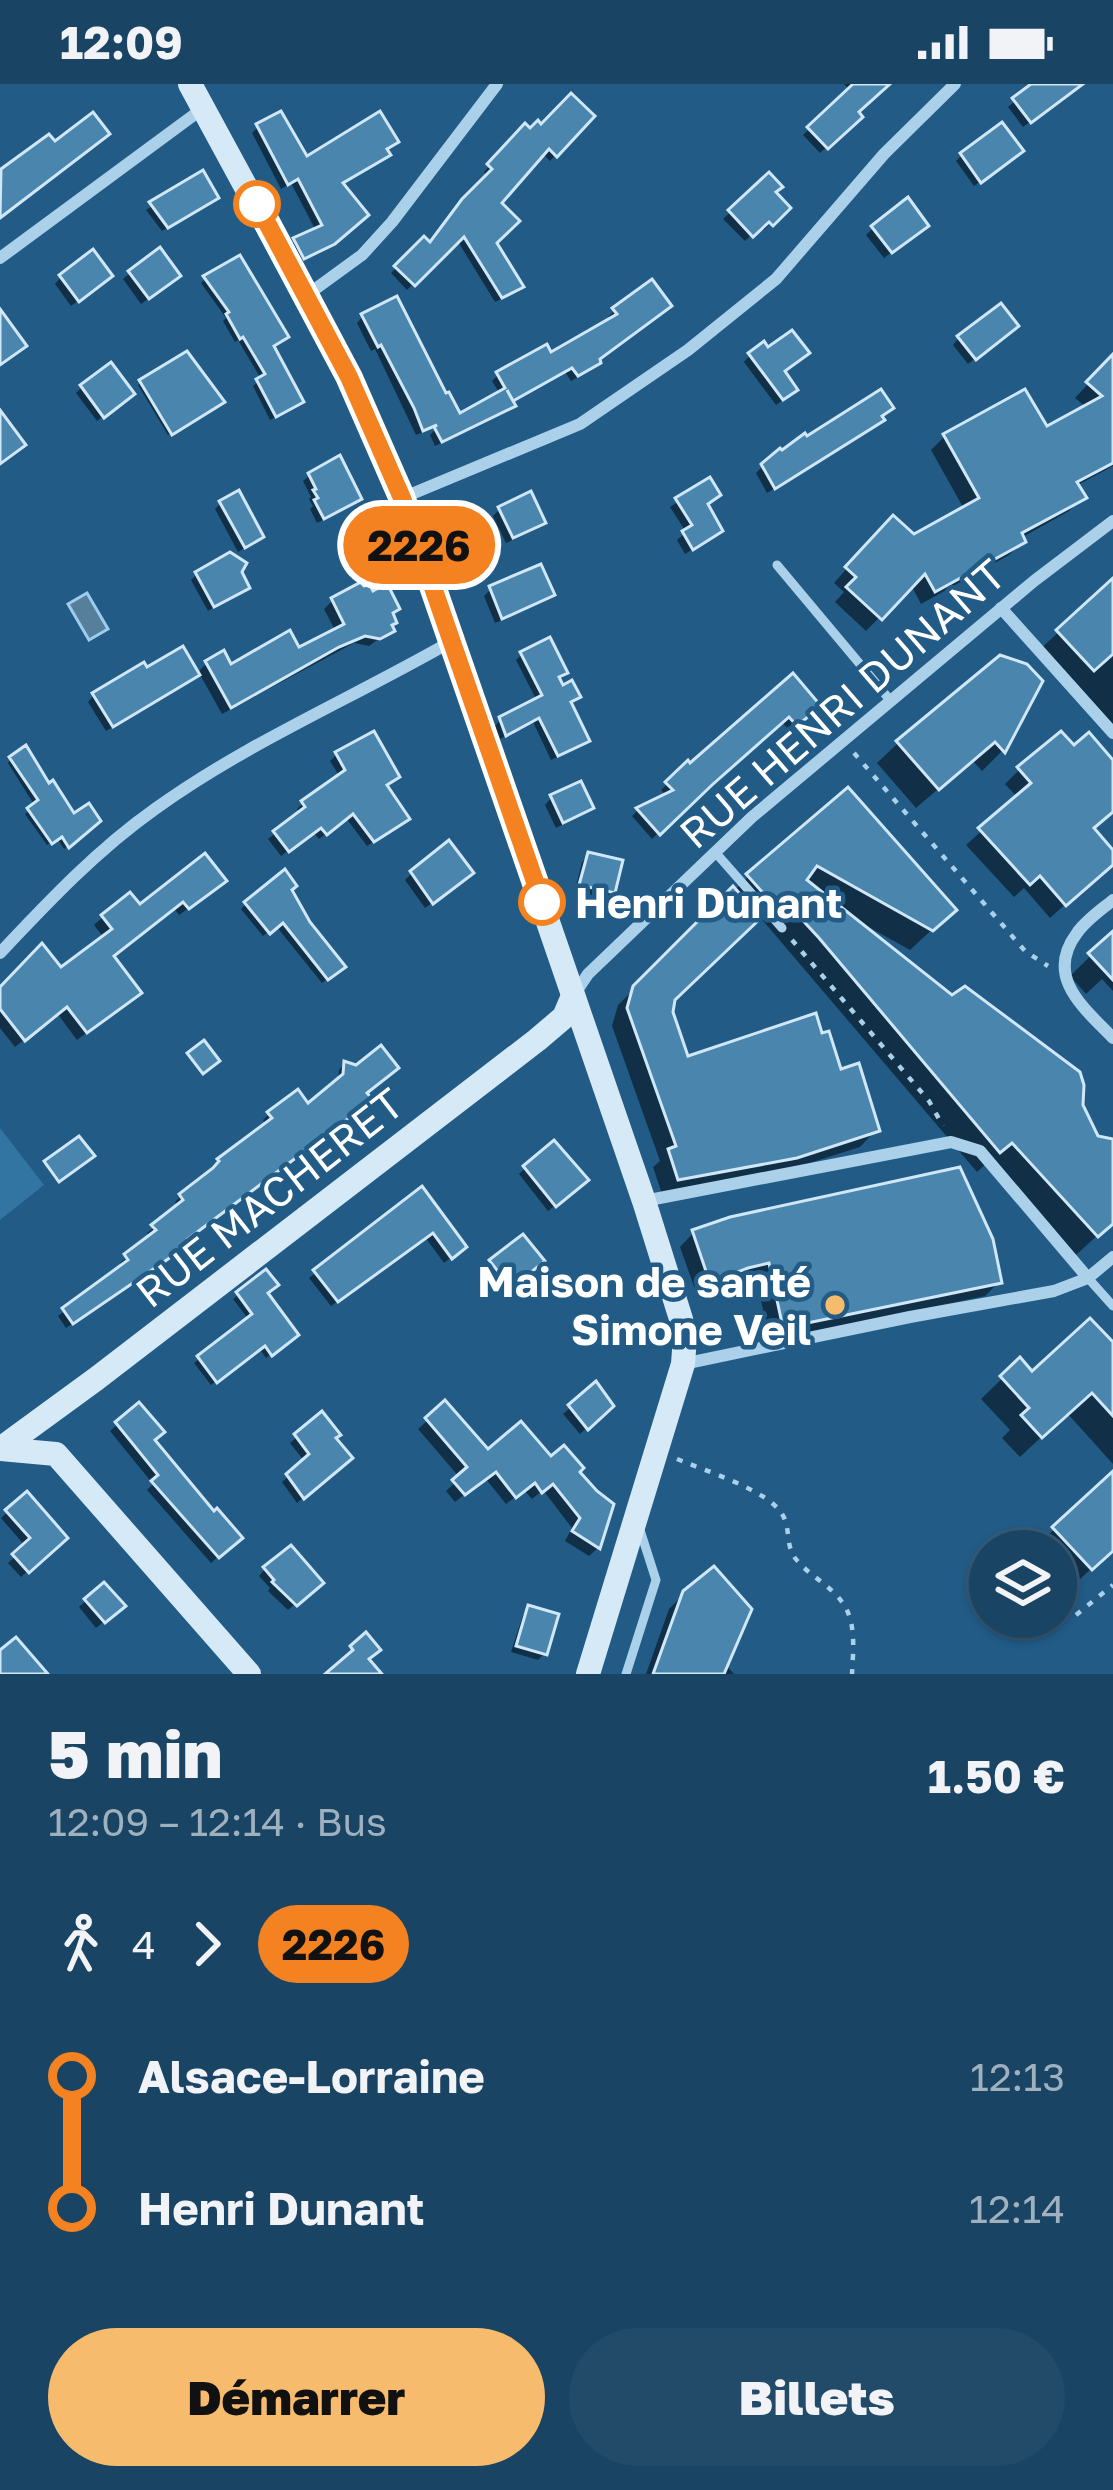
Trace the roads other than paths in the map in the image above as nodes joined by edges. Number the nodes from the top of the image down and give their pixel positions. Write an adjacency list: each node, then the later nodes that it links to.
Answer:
1 (190, 84): 4 (street)
2 (497, 84): 6 (street)
3 (956, 84): 7 (street)
4 (203, 109): 5 (street); 6 (street)
5 (0, 258)
6 (307, 295): 7 (street)
7 (402, 498): 11 (street)
8 (1113, 521): 10 (street, RUE HENRI DUNANT)
9 (777, 565): 12 (lane)
10 (1001, 608): 12 (street, RUE HENRI DUNANT); 13 (street)
11 (452, 641): 17 (street); 18 (street)
12 (890, 700): 14 (street, RUE HENRI DUNANT)
13 (1113, 734)
14 (715, 852): 16 (lane); 18 (street, RUE HENRI DUNANT)
15 (1113, 900): 19 (street)
16 (782, 928)
17 (0, 953)
18 (573, 996): 20 (street); 25 (street, RUE MACHERET)
19 (1113, 1038)
20 (644, 1202): 22 (street); 24 (street)
21 (1113, 1257): 22 (street)
22 (1088, 1278): 23 (lane); 24 (street)
23 (1113, 1306)
24 (683, 1364): 28 (street)
25 (57, 1408): 26 (street, RUE MACHERET); 27 (street)
26 (0, 1449): 27 (street)
27 (56, 1454): 29 (street)
28 (635, 1516): 30 (street); 31 (lane)
29 (249, 1674)
30 (588, 1674)
31 (626, 1674)

